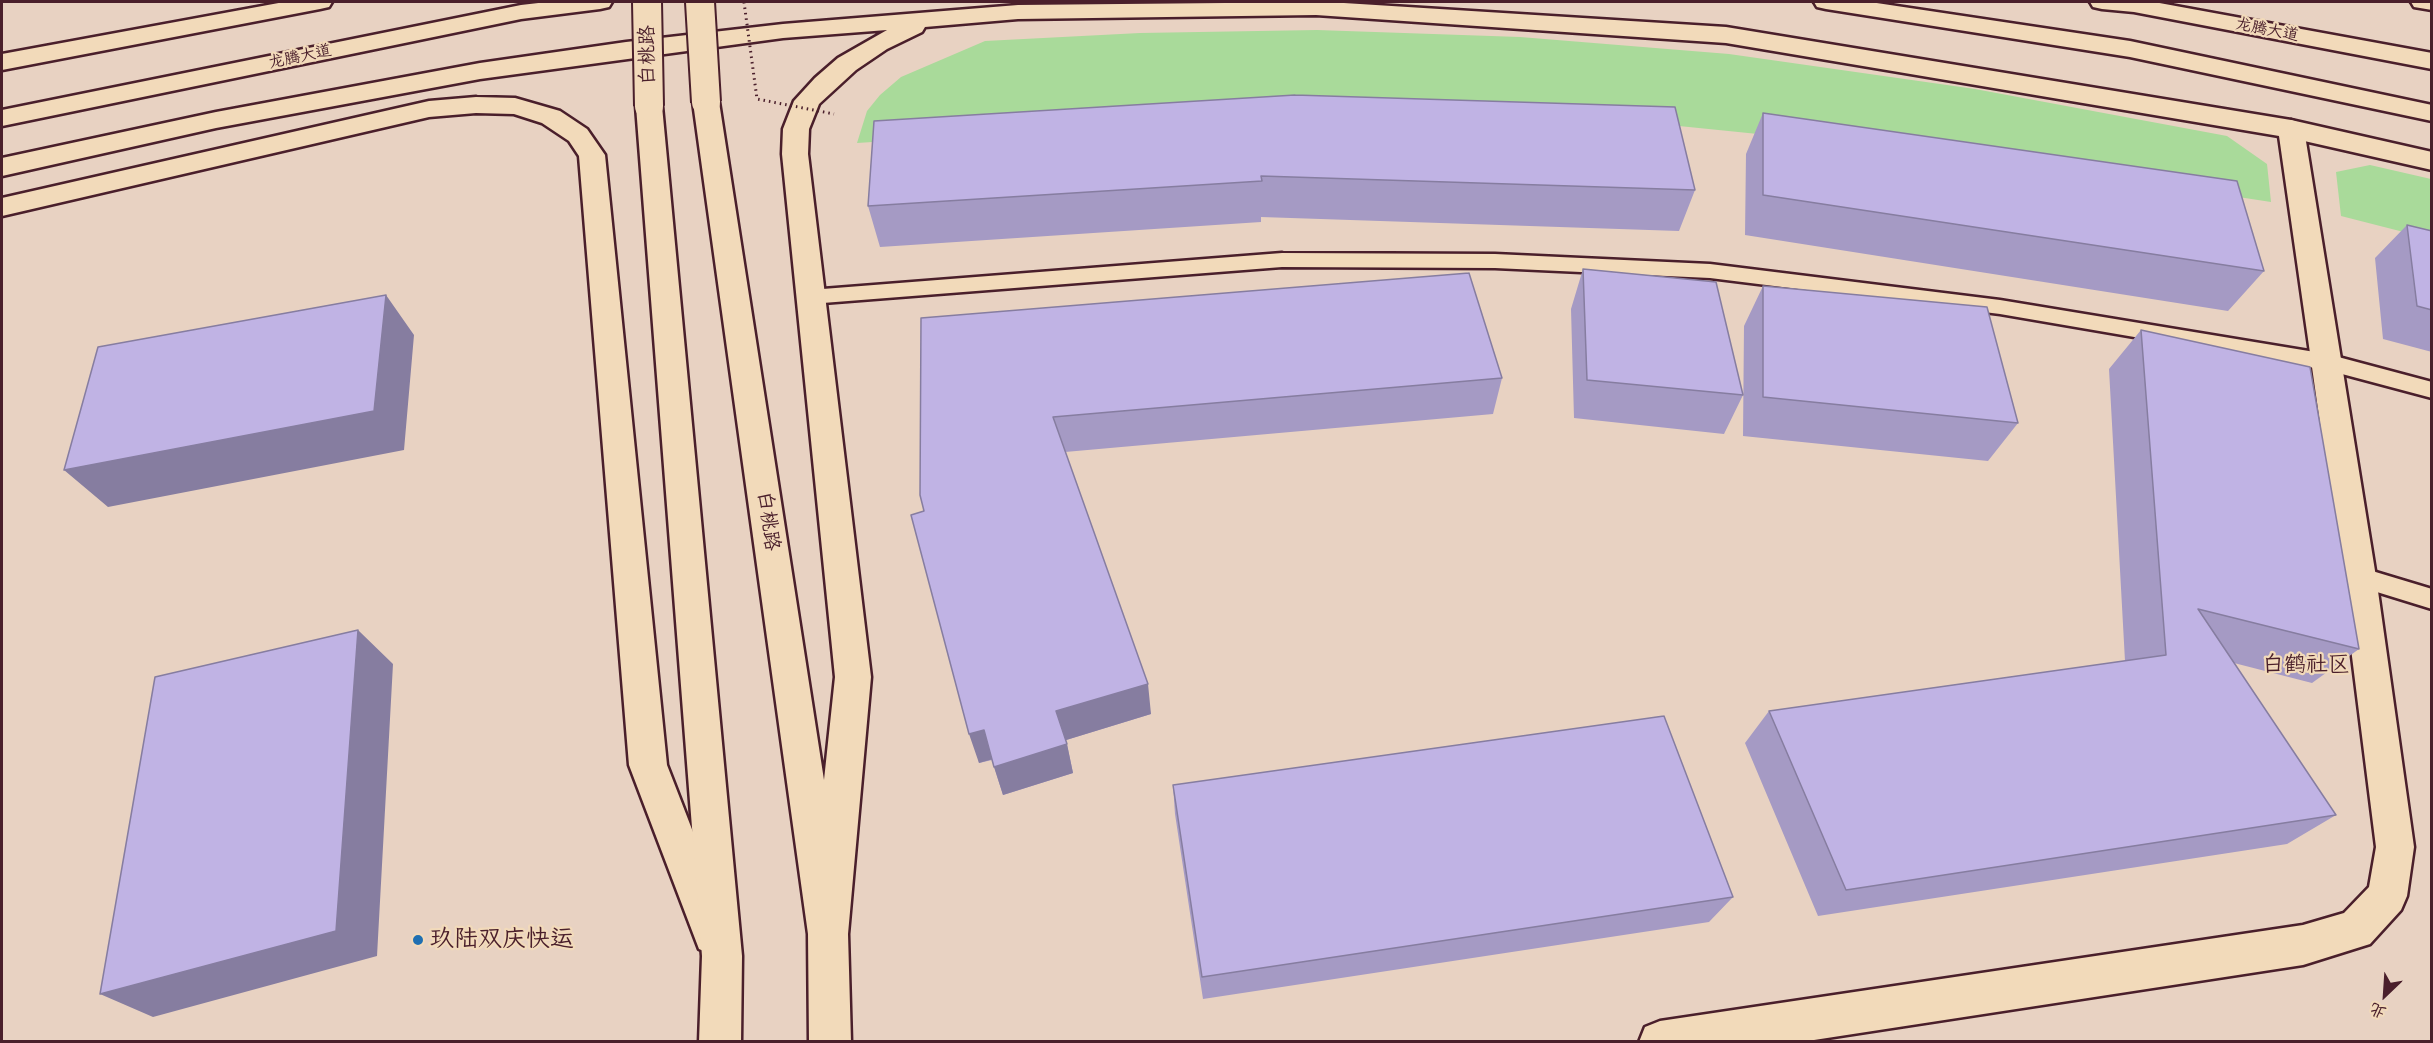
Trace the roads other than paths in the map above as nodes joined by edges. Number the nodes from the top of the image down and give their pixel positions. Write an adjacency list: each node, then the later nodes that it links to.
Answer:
1 (320, 2): 11 (main road)
2 (600, 2): 13 (main road, 龙腾大道)
3 (647, 2): 24 (main road, 白桃路, bridge)
4 (700, 2): 23 (main road, 白桃路, bridge)
5 (1826, 2): 12 (main road)
6 (2102, 2): 10 (main road, 龙腾大道)
7 (2423, 2): 8 (main road)
8 (2432, 3)
9 (932, 18): 14 (main road); 16 (main road); 18 (main road)
10 (2432, 61)
11 (2, 62)
12 (2432, 113)
13 (2, 118)
14 (2291, 129): 15 (main road); 19 (main road)
15 (2432, 161)
16 (2, 167)
17 (2, 207): 24 (main road)
18 (810, 297): 19 (lane); 23 (main road)
19 (2327, 362): 20 (lane); 21 (main road)
20 (2432, 390)
21 (2359, 577): 22 (lane); 27 (main road)
22 (2432, 599)
23 (828, 934): 26 (main road, 白桃路)
24 (722, 956): 25 (main road, 白桃路)
25 (717, 1041)
26 (830, 1041)
27 (1660, 1041)

